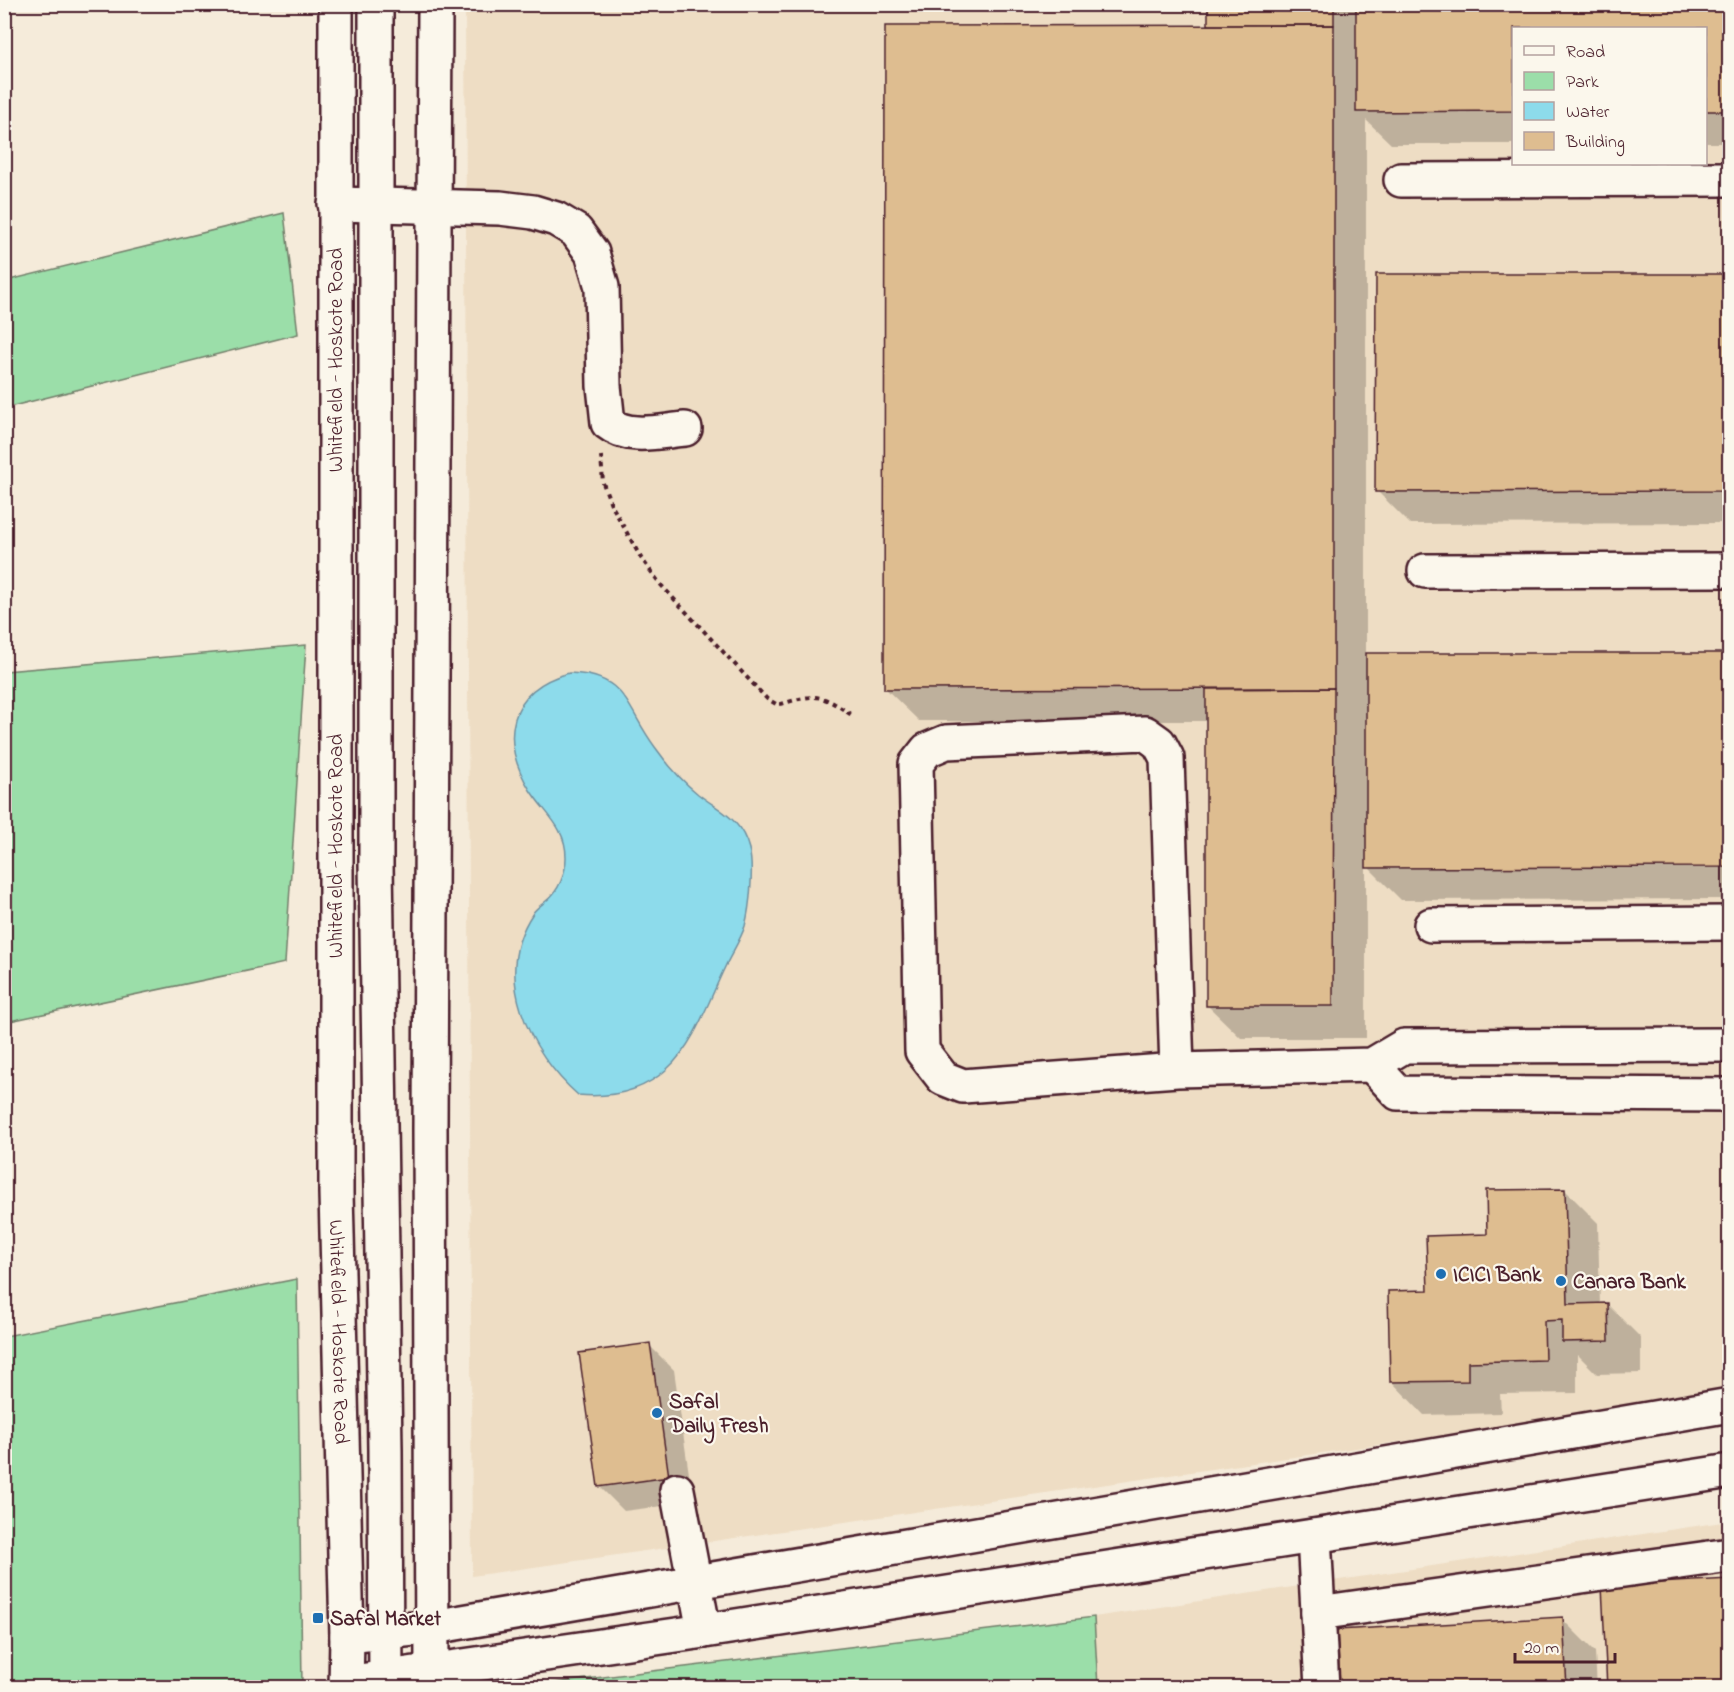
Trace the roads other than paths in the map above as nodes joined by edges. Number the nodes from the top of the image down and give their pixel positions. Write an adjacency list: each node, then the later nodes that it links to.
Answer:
1 (336, 4): 6 (street, Whitefield - Hoskote Road)
2 (376, 4): 7 (street, Whitefield - Hoskote Road)
3 (435, 4): 8 (street)
4 (1730, 179): 5 (street)
5 (1401, 180)
6 (335, 204): 7 (street); 28 (street, Whitefield - Hoskote Road)
7 (376, 205): 8 (street); 27 (street, Whitefield - Hoskote Road)
8 (435, 207): 9 (street); 25 (street)
9 (685, 429)
10 (1730, 570): 11 (street)
11 (1425, 571)
12 (1730, 923): 13 (street)
13 (1431, 925)
14 (1730, 1045): 15 (street)
15 (1372, 1065): 16 (street); 17 (street)
16 (1177, 1070): 16 (street)
17 (1730, 1095)
18 (1730, 1405): 23 (street)
19 (1730, 1471): 21 (street)
20 (677, 1490): 23 (street)
21 (1314, 1536): 24 (street); 26 (street)
22 (1730, 1555): 24 (street)
23 (694, 1582): 25 (street); 26 (street)
24 (1318, 1613): 32 (street)
25 (433, 1627): 27 (street); 29 (street)
26 (704, 1631): 29 (street)
27 (385, 1634): 28 (street); 30 (street, Whitefield - Hoskote Road)
28 (347, 1636): 31 (street, Whitefield - Hoskote Road)
29 (432, 1671): 30 (street)
30 (386, 1682): 31 (street)
31 (346, 1685)
32 (1322, 1688)

